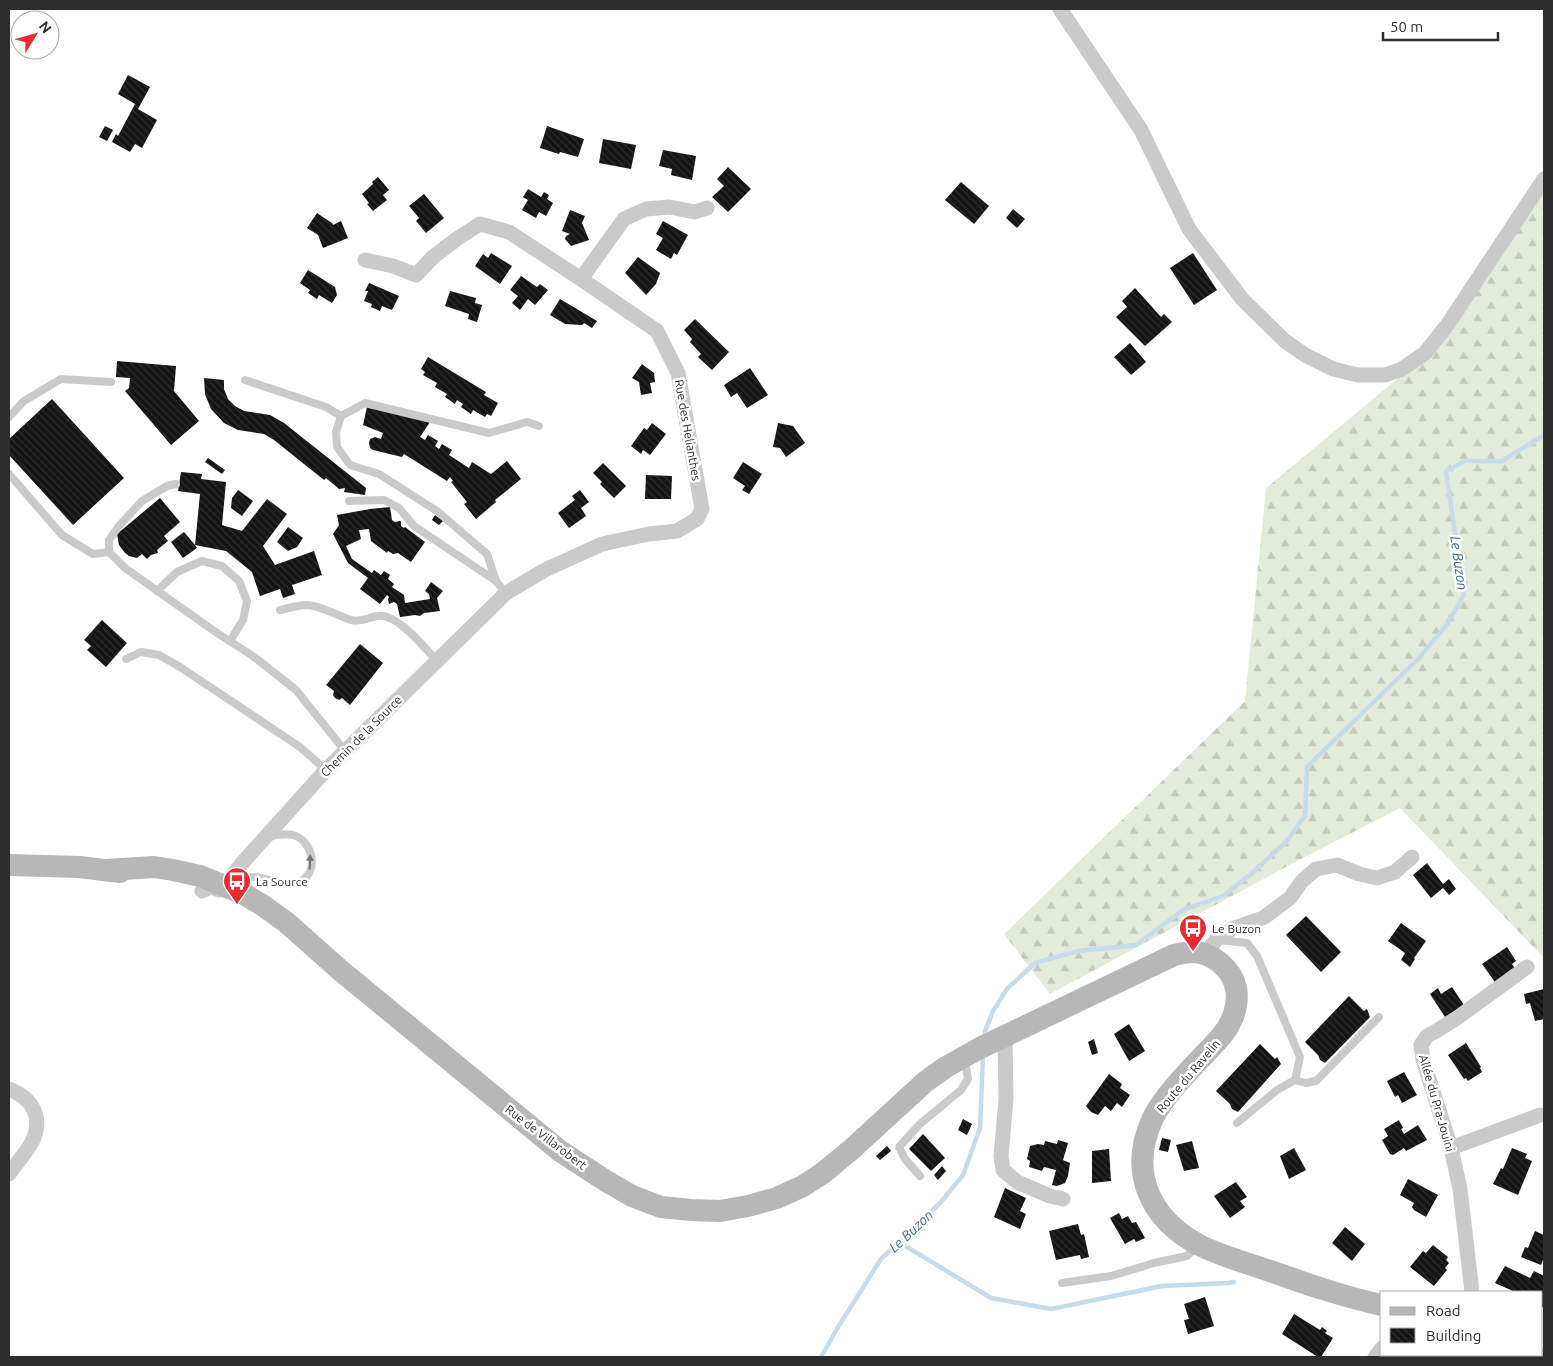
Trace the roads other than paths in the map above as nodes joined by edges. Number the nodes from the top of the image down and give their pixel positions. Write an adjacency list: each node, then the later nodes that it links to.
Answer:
1 (1060, 9): 2 (street)
2 (1544, 179)
3 (707, 208): 5 (street)
4 (364, 260): 5 (street, Rue des Helianthes)
5 (581, 279): 17 (street, Rue des Helianthes)
6 (246, 380): 8 (lane)
7 (112, 382): 9 (lane)
8 (341, 416): 10 (lane); 15 (lane)
9 (9, 417)
10 (539, 426)
11 (9, 474): 14 (lane)
12 (176, 484): 14 (lane)
13 (349, 501): 15 (lane)
14 (109, 552): 16 (lane)
15 (496, 581): 17 (lane)
16 (157, 591): 19 (lane); 19 (lane)
17 (506, 594): 21 (street, Chemin de la Source)
18 (280, 610): 21 (lane)
19 (230, 641): 22 (lane)
20 (126, 659): 23 (lane)
21 (437, 661): 22 (street, Chemin de la Source)
22 (345, 751): 23 (street, Chemin de la Source)
23 (326, 770): 24 (street, Chemin de la Source)
24 (265, 838): 28 (street, Chemin de la Source); 28 (lane, one-way to 24)
25 (1412, 857): 30 (street)
26 (9, 865): 27 (main road, Rue de Villarobert)
27 (106, 870): 28 (main road, Rue de Villarobert); 29 (main road, Rue de Villarobert)
28 (225, 885): 29 (street); 32 (main road, Rue de Villarobert)
29 (202, 890): 32 (main road, Rue de Villarobert)
30 (1211, 947): 34 (main road); 35 (lane); 43 (main road, Route du Ravelin)
31 (1527, 967): 39 (street, Allée du Pra-Jouini)
32 (340, 970): 34 (main road, Rue de Villarobert)
33 (1379, 1017): 35 (lane)
34 (986, 1045): 41 (lane); 42 (street)
35 (1295, 1080): 38 (lane)
36 (9, 1089): 40 (street)
37 (1540, 1115): 39 (street)
38 (1237, 1123)
39 (1451, 1148): 45 (street, Allée du Pra-Jouini)
40 (9, 1174)
41 (920, 1176)
42 (1063, 1199)
43 (1199, 1245): 44 (lane); 46 (main road, Route du Ravelin)
44 (1062, 1283)
45 (1472, 1291)
46 (1380, 1304)

